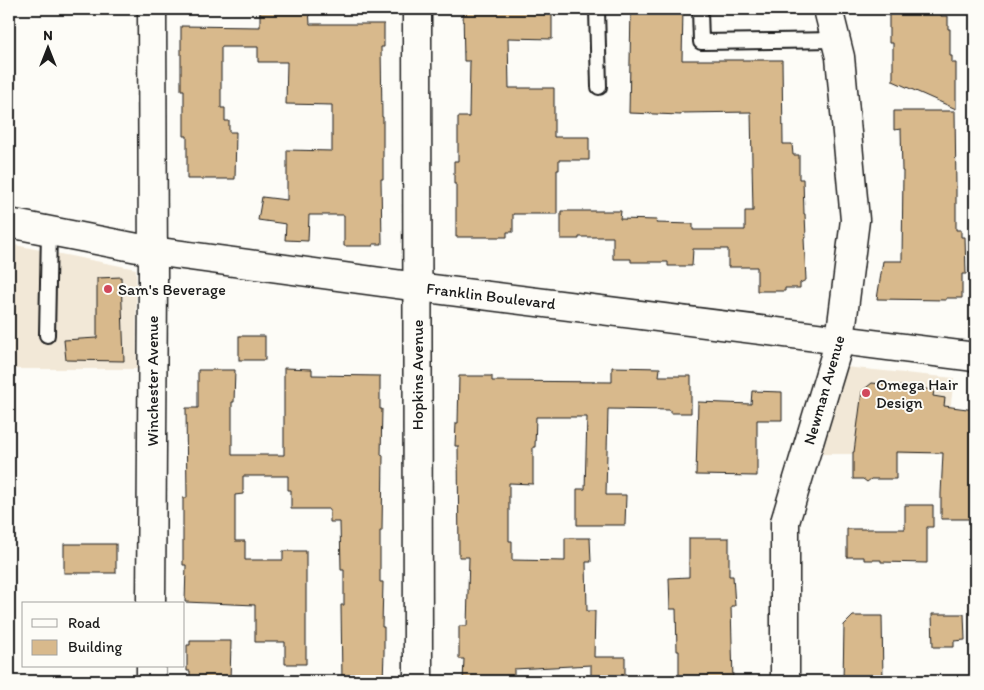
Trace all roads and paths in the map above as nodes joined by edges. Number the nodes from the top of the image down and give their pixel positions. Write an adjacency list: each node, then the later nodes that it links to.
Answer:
1 (152, 9): 10 (street, Winchester Avenue)
2 (417, 9): 11 (street, Hopkins Avenue)
3 (597, 9): 7 (lane)
4 (700, 9): 6 (lane)
5 (828, 9): 6 (street, Newman Avenue)
6 (836, 40): 13 (street, Newman Avenue)
7 (599, 86)
8 (9, 223): 9 (street, Franklin Boulevard)
9 (49, 231): 10 (street, Franklin Boulevard); 12 (lane)
10 (153, 251): 11 (street, Franklin Boulevard); 15 (street, Winchester Avenue)
11 (418, 287): 13 (street, Franklin Boulevard); 18 (street, Hopkins Avenue)
12 (47, 335)
13 (840, 340): 14 (street, Franklin Boulevard); 19 (street, Newman Avenue)
14 (975, 357)
15 (151, 602)
16 (151, 668): 17 (street)
17 (151, 681)
18 (418, 681)
19 (785, 681)

